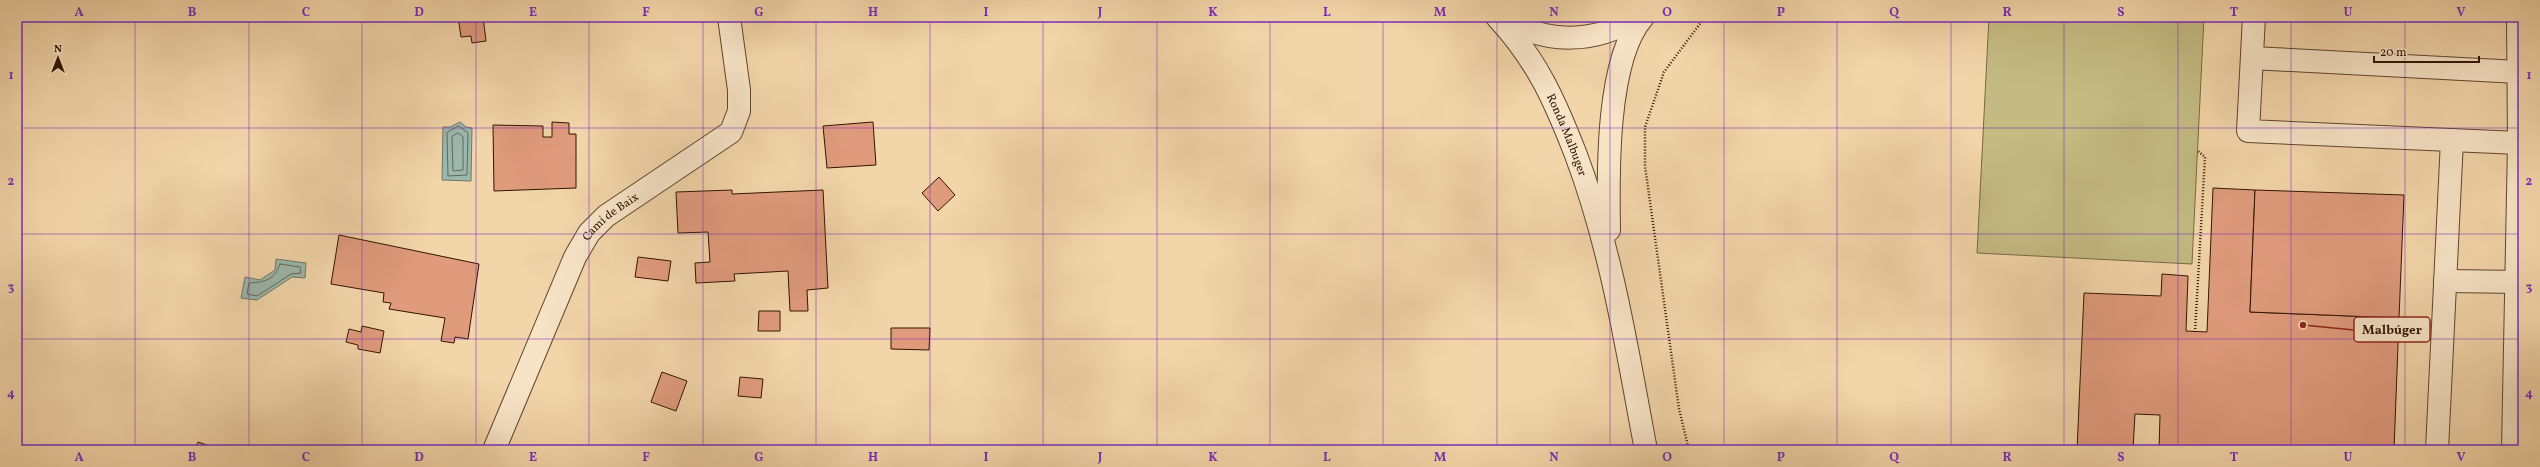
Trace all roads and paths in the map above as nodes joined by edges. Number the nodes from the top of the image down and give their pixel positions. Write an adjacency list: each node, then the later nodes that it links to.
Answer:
1 (729, 17): 18 (street, Camí de Baix)
2 (1497, 17): 14 (street, Ronda Malbuger)
3 (1500, 17): 4 (street)
4 (1637, 17)
5 (1643, 17): 14 (street, Ronda Malbuger)
6 (1704, 17): 20 (path)
7 (2254, 17): 9 (street)
8 (2518, 17): 10 (street)
9 (2252, 58): 10 (street); 11 (street)
10 (2519, 72): 12 (street)
11 (2452, 140): 12 (street); 15 (street)
12 (2519, 143): 16 (street)
13 (2198, 151): 17 (path)
14 (1611, 267): 19 (street, Ronda Malbuger)
15 (2445, 281): 16 (street); 21 (street)
16 (2520, 282): 22 (street)
17 (2195, 332)
18 (494, 450)
19 (1646, 450)
20 (1689, 450)
21 (2436, 450)
22 (2513, 450)

